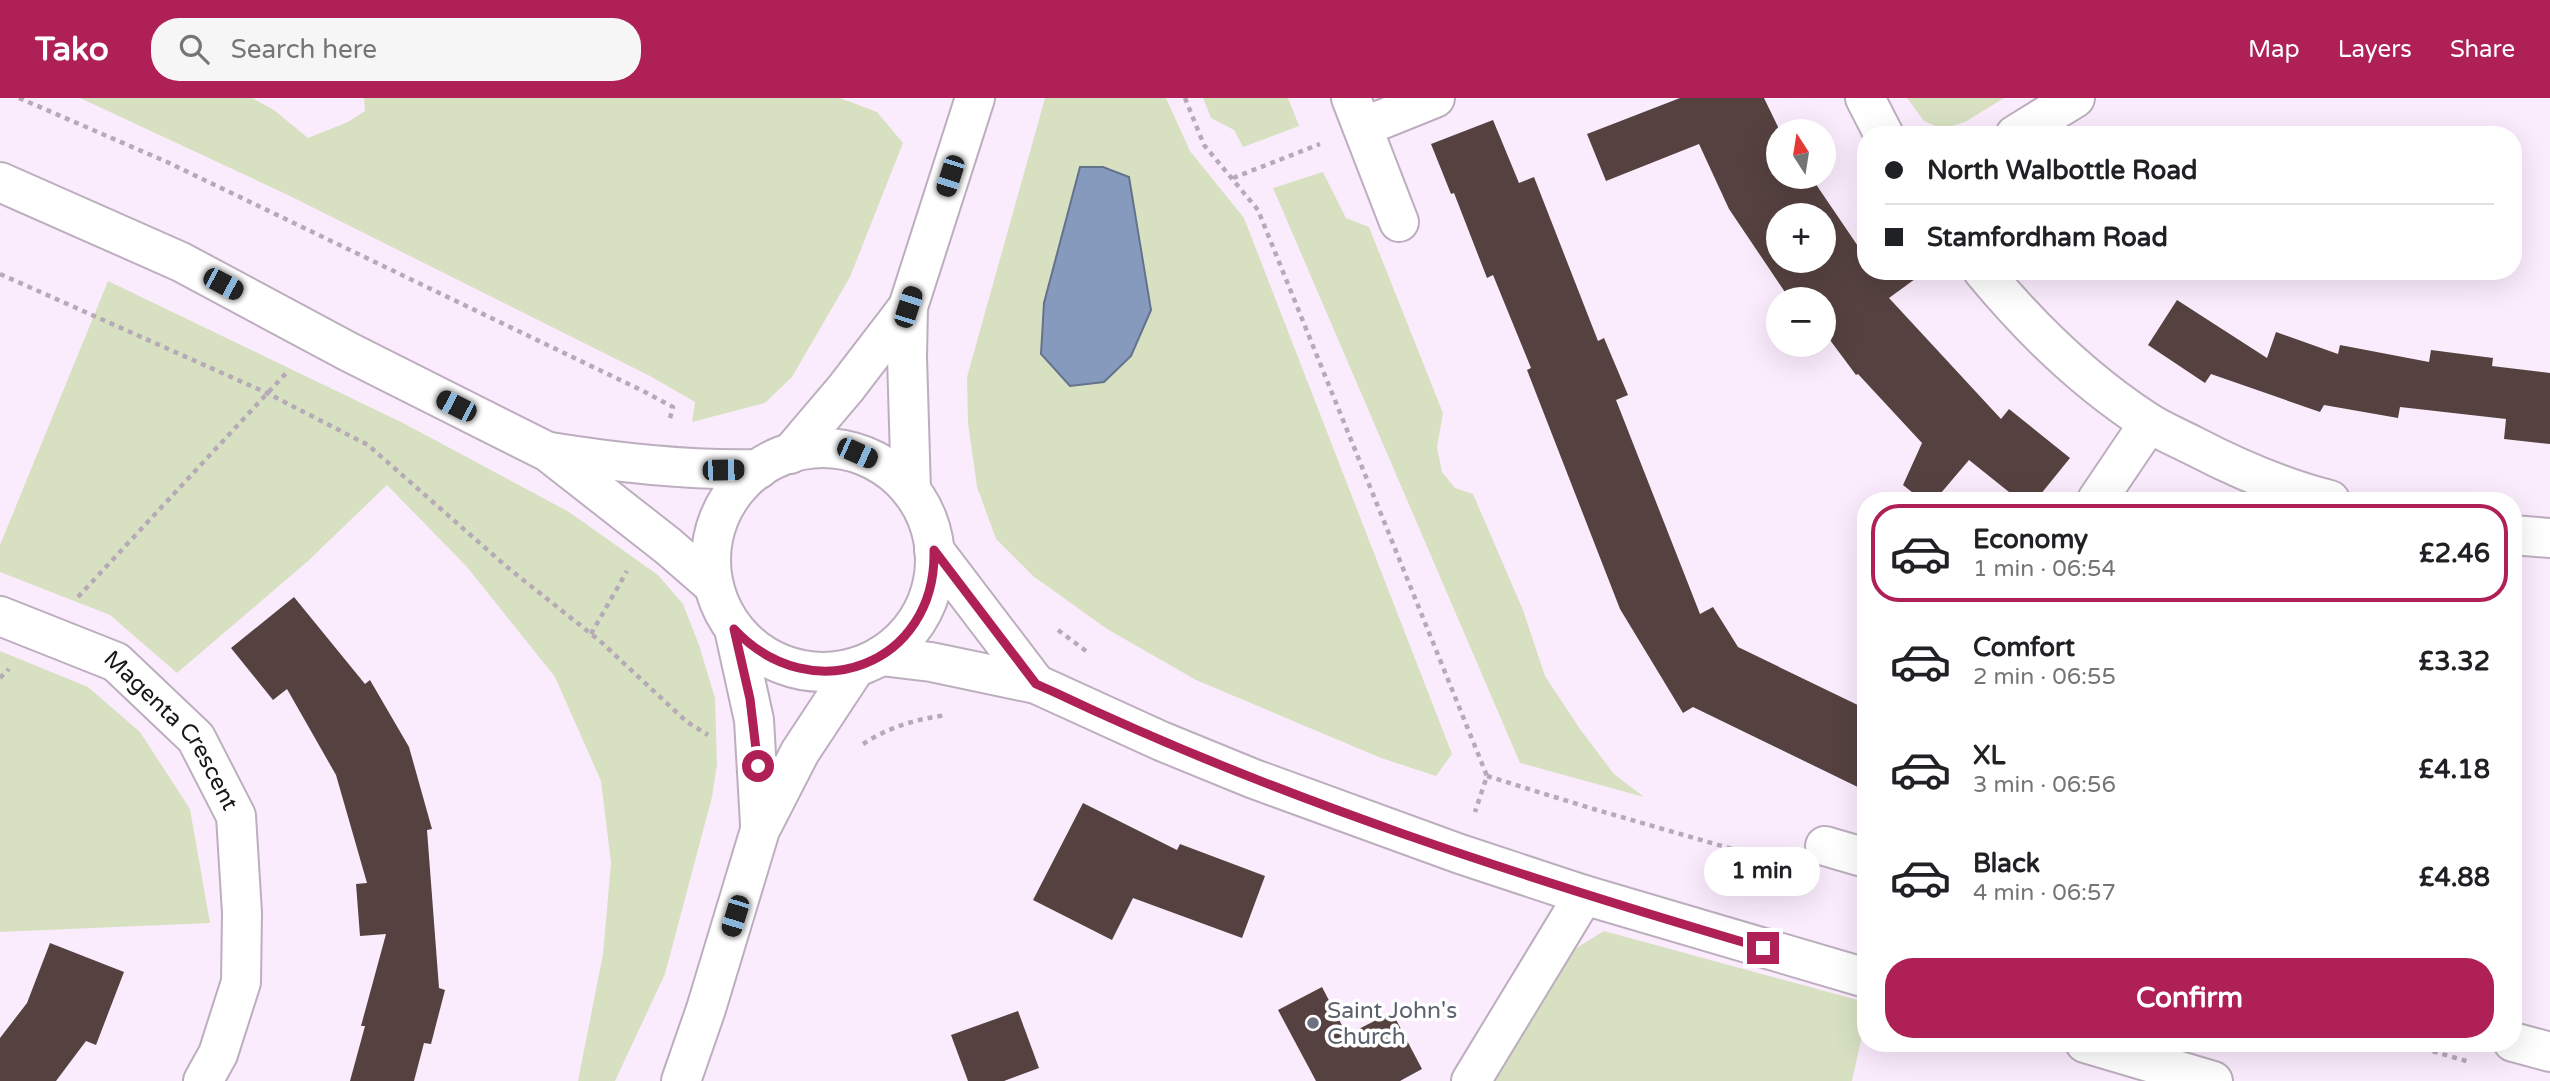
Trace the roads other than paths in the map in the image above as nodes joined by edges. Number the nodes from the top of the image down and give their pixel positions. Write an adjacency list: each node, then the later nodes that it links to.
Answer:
1 (975, 98): 11 (main road)
2 (1434, 98): 5 (main road)
3 (1865, 98): 6 (main road)
4 (2075, 98): 7 (main road)
5 (1357, 113): 9 (main road)
6 (1879, 126)
7 (2030, 126)
8 (0, 183): 13 (main road)
9 (1399, 222)
10 (1990, 280): 12 (main road)
11 (908, 307): 14 (main road); 15 (main road)
12 (2149, 423): 16 (main road); 17 (main road)
13 (548, 452): 14 (main road); 21 (main road)
14 (774, 461): 15 (main road); 21 (main road)
15 (911, 491): 20 (main road)
16 (2102, 492)
17 (2299, 492)
18 (2522, 536): 19 (main road)
19 (2550, 538)
20 (934, 550): 24 (main road); 25 (main road)
21 (714, 586): 23 (main road)
22 (0, 616): 34 (main road, Magenta Crescent)
23 (734, 629): 24 (main road); 26 (main road)
24 (868, 661): 25 (main road); 26 (main road)
25 (1036, 684): 29 (main road)
26 (760, 830): 35 (main road)
27 (1825, 846): 28 (main road)
28 (1857, 855)
29 (1584, 894): 30 (main road); 36 (main road)
30 (1857, 975)
31 (2522, 1044): 33 (main road)
32 (2115, 1052): 37 (main road)
33 (2550, 1052)
34 (204, 1081)
35 (681, 1081)
36 (1471, 1081)
37 (2213, 1081)

